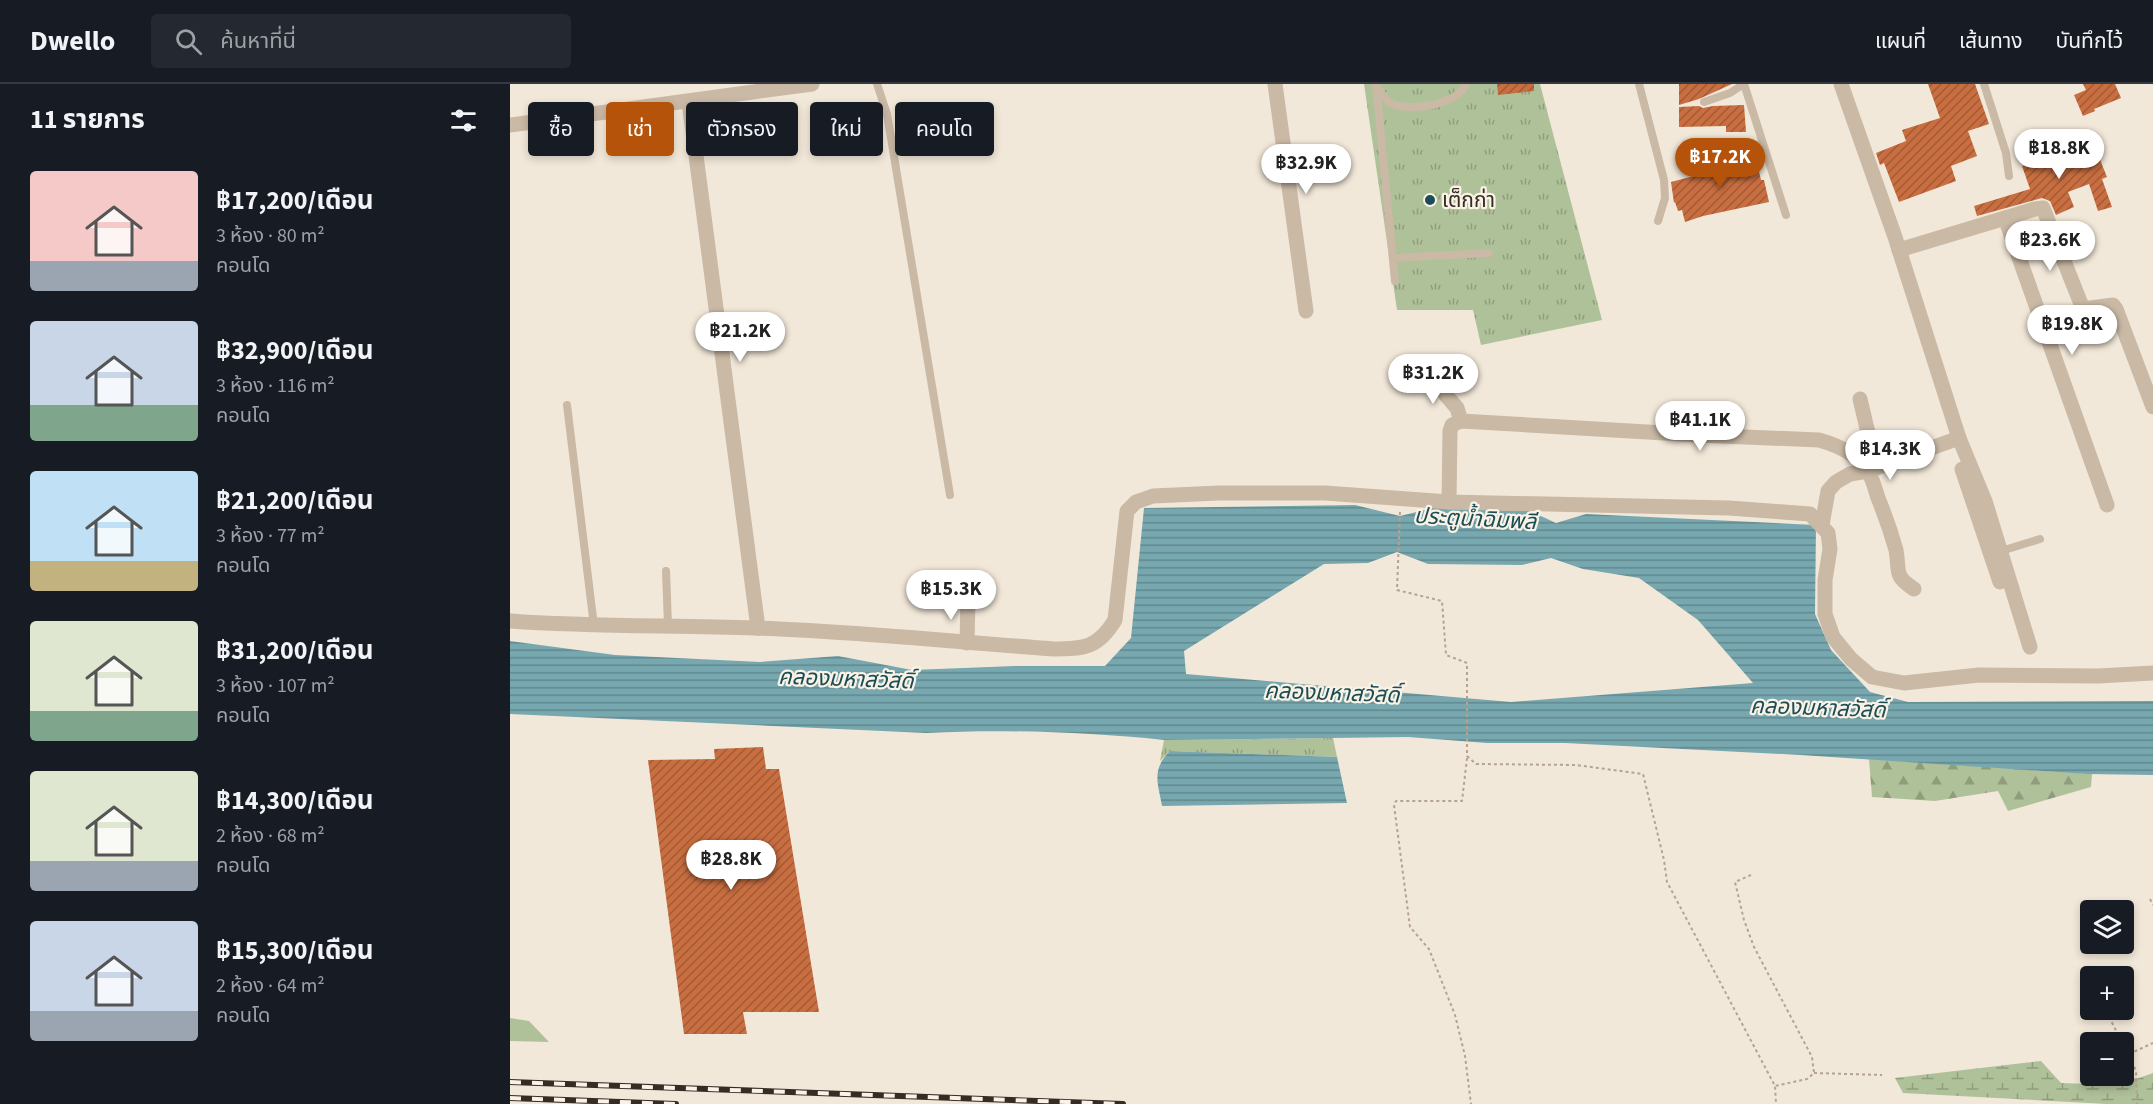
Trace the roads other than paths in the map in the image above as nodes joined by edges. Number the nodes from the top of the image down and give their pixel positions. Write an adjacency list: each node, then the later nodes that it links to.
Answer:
1 (812, 84): 11 (street)
2 (877, 84): 32 (lane)
3 (1275, 84): 23 (street)
4 (1466, 84): 9 (lane)
5 (1639, 84): 18 (lane)
6 (1744, 84): 12 (lane); 16 (lane)
7 (1841, 84): 19 (street)
8 (1984, 84): 15 (lane)
9 (1376, 85): 21 (lane)
10 (686, 102): 13 (street)
11 (689, 102)
12 (1704, 102)
13 (510, 125)
14 (696, 156): 45 (street)
15 (2009, 176)
16 (1785, 215)
17 (2005, 218): 19 (street); 24 (street); 34 (street)
18 (1658, 221)
19 (1899, 250): 30 (street)
20 (1488, 253): 21 (lane)
21 (1393, 258): 22 (lane)
22 (1395, 281)
23 (1306, 311)
24 (2148, 377): 28 (street)
25 (1441, 380): 29 (street)
26 (1860, 399): 31 (street)
27 (567, 405): 43 (lane)
28 (2153, 406)
29 (1461, 421): 31 (street); 33 (street)
30 (1955, 439): 31 (street); 37 (street); 39 (street)
31 (1873, 469): 35 (street); 40 (street)
32 (950, 495)
33 (1449, 502): 35 (street); 46 (street)
34 (2107, 505)
35 (1822, 525): 48 (street)
36 (2040, 539): 37 (lane)
37 (2001, 551): 47 (street)
38 (666, 571): 44 (lane)
39 (2000, 582)
40 (1914, 589)
41 (968, 600): 46 (street)
42 (510, 621): 43 (street)
43 (594, 626): 44 (street)
44 (668, 626): 45 (street)
45 (758, 628): 46 (street)
46 (967, 642)
47 (2030, 647)
48 (2153, 673)

